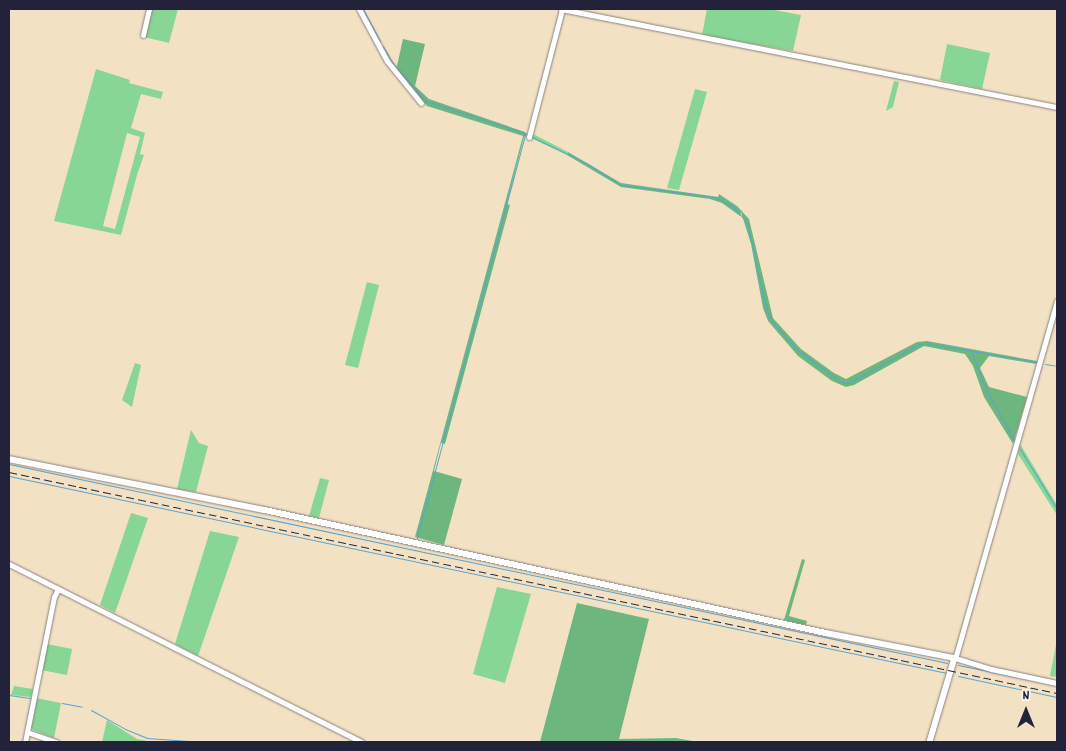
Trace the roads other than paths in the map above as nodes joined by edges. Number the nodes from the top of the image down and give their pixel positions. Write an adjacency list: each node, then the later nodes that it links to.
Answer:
1 (149, 9): 4 (street)
2 (359, 9): 5 (street)
3 (562, 9): 6 (street); 7 (street)
4 (143, 35)
5 (421, 103)
6 (1057, 107)
7 (529, 136)
8 (1057, 301): 12 (street)
9 (9, 459): 12 (street)
10 (9, 564): 11 (street)
11 (58, 589): 14 (street); 17 (street)
12 (954, 658): 13 (street); 18 (street)
13 (1057, 682)
14 (27, 732): 15 (street); 16 (street)
15 (25, 742)
16 (56, 742)
17 (362, 742)
18 (930, 742)

